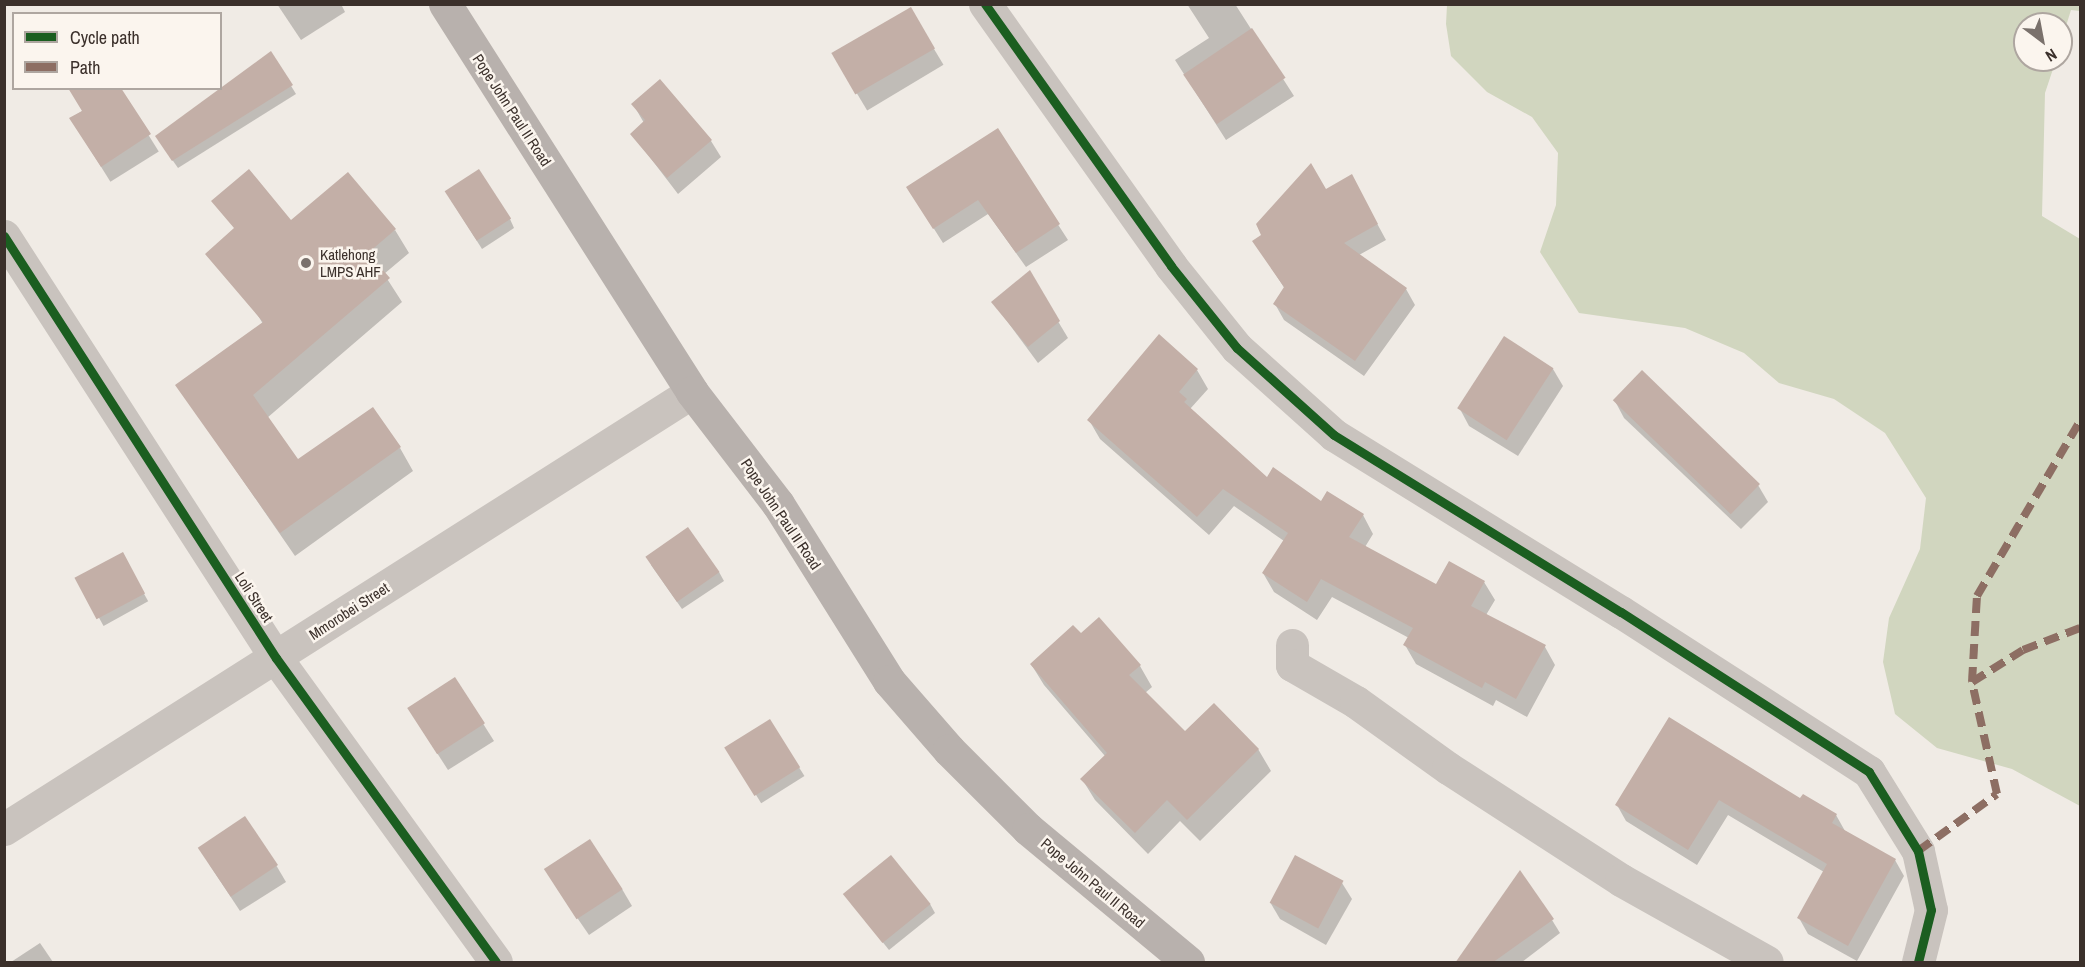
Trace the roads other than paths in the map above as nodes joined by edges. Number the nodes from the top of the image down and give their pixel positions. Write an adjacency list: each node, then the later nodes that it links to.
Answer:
1 (445, 4): 4 (main road, Pope John Paul II Road)
2 (986, 4): 11 (street)
3 (4, 236): 6 (street, Loli Street)
4 (692, 392): 6 (street, Mmorobei Street); 9 (main road, Pope John Paul II Road)
5 (1292, 645): 10 (street)
6 (276, 658): 7 (street, Mmorobei Street); 8 (street, Loli Street)
7 (4, 829)
8 (496, 963)
9 (1188, 963)
10 (1767, 963)
11 (1918, 963)

